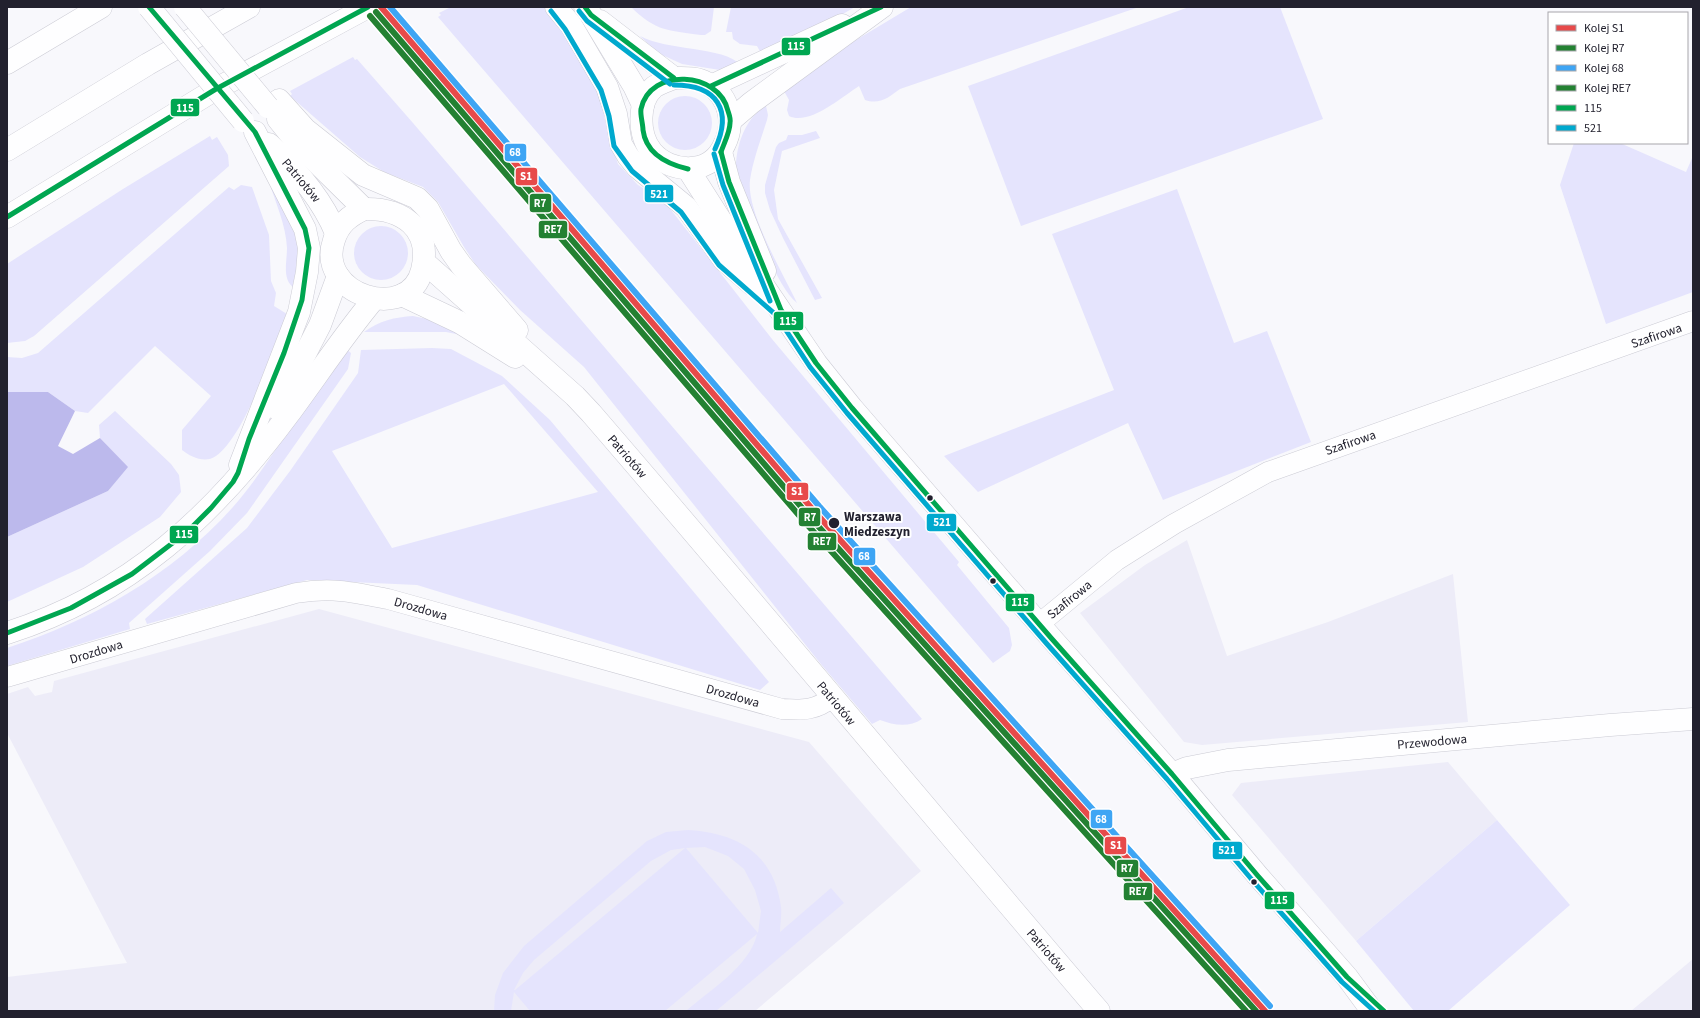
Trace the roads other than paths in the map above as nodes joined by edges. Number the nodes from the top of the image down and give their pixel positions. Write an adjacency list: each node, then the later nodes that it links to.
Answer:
1 (101, 7): 10 (main road)
2 (149, 7): 16 (main road, Patriotów, bridge)
3 (185, 7): 13 (main road, Patriotów, bridge)
4 (202, 7): 13 (main road)
5 (249, 7): 17 (main road)
6 (368, 7): 21 (main road)
7 (556, 7): 27 (main road)
8 (882, 7): 12 (main road); 15 (main road)
9 (588, 11): 11 (main road); 14 (main road)
10 (7, 63)
11 (674, 78): 12 (main road); 14 (main road)
12 (711, 86): 15 (main road)
13 (274, 103): 20 (main road, Patriotów); 29 (main road)
14 (643, 104): 19 (main road)
15 (730, 121): 18 (main road)
16 (249, 126): 22 (main road, Patriotów); 30 (main road)
17 (7, 150)
18 (721, 152): 19 (main road); 27 (main road)
19 (688, 169): 27 (main road)
20 (364, 209): 22 (main road); 23 (main road)
21 (7, 217)
22 (336, 233): 24 (main road)
23 (424, 262): 25 (main road); 29 (main road, Patriotów)
24 (338, 276): 26 (main road); 30 (main road)
25 (402, 295): 26 (main road); 29 (main road, Patriotów)
26 (374, 299): 31 (main road)
27 (781, 310): 32 (main road)
28 (1693, 321): 32 (street, Szafirowa)
29 (575, 396): 35 (main road, Patriotów)
30 (246, 447): 31 (main road)
31 (234, 480): 33 (main road)
32 (1039, 624): 37 (main road)
33 (7, 633)
34 (7, 677): 35 (street, Drozdowa)
35 (832, 697): 39 (main road, Patriotów)
36 (1693, 720): 37 (main road, Przewodowa)
37 (1172, 774): 38 (main road)
38 (1347, 977): 40 (main road); 41 (main road)
39 (1099, 1011)
40 (1372, 1011)
41 (1384, 1011)

